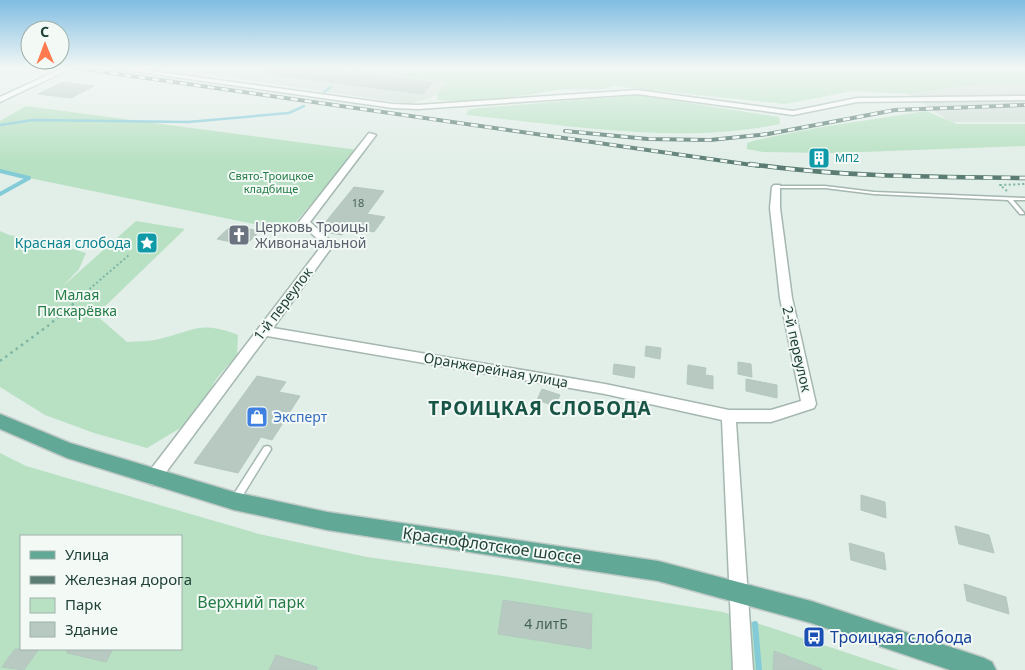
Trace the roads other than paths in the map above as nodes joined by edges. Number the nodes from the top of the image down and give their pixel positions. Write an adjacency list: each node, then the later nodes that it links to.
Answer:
1 (334, 98): 2 (street)
2 (559, 98)
3 (681, 98): 4 (street)
4 (1003, 98)
5 (372, 135): 10 (street, 1-й переулок)
6 (777, 187): 7 (lane); 11 (street, 2-й переулок)
7 (1009, 199): 8 (lane); 9 (lane)
8 (1025, 199)
9 (1022, 213)
10 (263, 331): 11 (street, Оранжерейная улица); 14 (street, 1-й переулок)
11 (729, 416): 16 (street)
12 (0, 421): 14 (main road, Краснофлотское шоссе)
13 (266, 449): 15 (lane)
14 (153, 478): 15 (main road, Краснофлотское шоссе)
15 (234, 502): 16 (main road, Краснофлотское шоссе)
16 (738, 591): 17 (street); 18 (main road, Краснофлотское шоссе)
17 (743, 670)
18 (984, 670)

